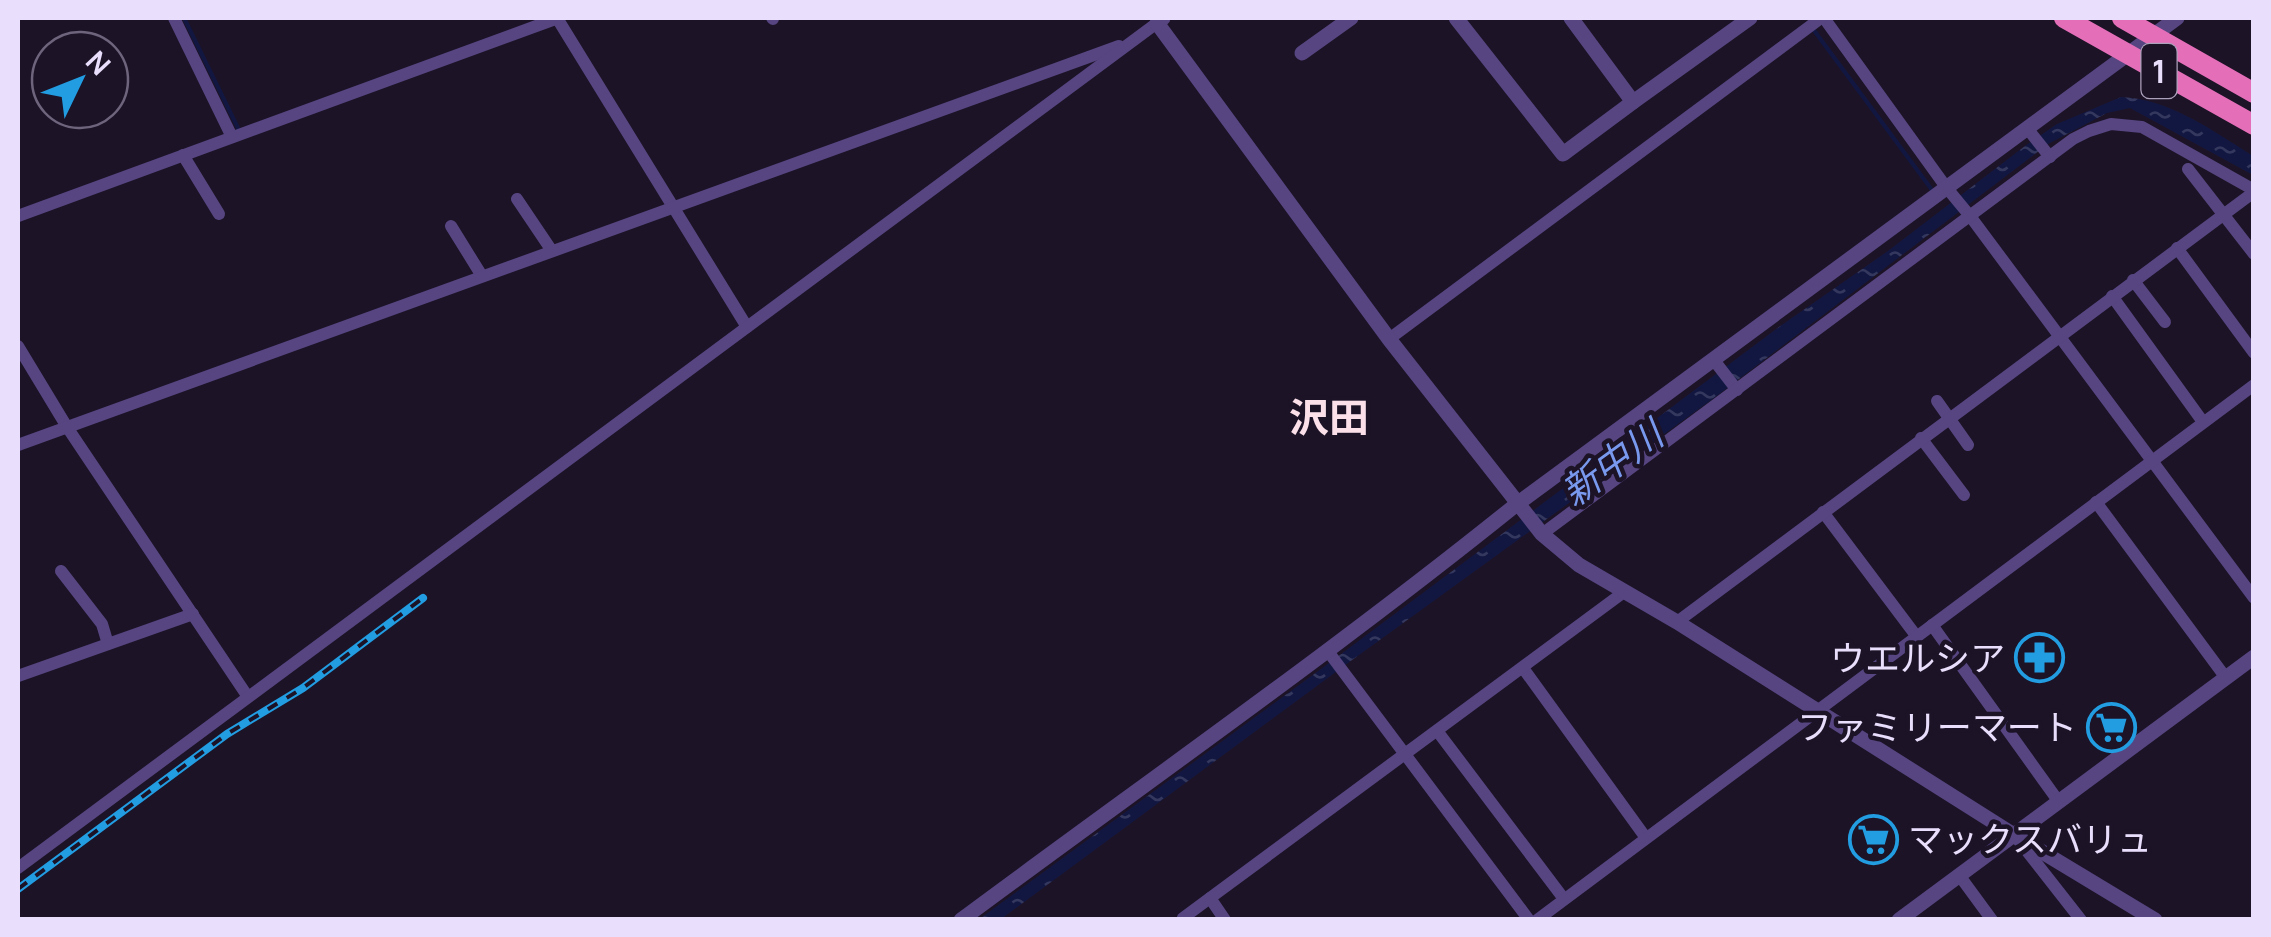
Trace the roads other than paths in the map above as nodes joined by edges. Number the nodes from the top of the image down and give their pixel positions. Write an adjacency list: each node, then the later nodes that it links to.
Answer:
1 (174, 18): 20 (street)
2 (558, 18): 20 (street); 27 (street)
3 (1351, 18): 14 (street)
4 (1456, 18): 17 (street)
5 (1570, 18): 17 (street)
6 (1750, 18): 17 (street)
7 (1822, 18): 24 (street); 42 (street)
8 (2064, 18): 15 (highway, 1)
9 (2122, 18): 12 (highway, 1)
10 (2177, 18): 12 (street)
11 (1160, 20): 13 (street); 42 (street)
12 (2153, 35): 15 (street); 16 (highway, 1)
13 (1135, 40): 27 (street); 40 (street)
14 (1302, 53)
15 (2128, 54): 18 (highway, 1); 19 (street)
16 (2254, 93)
17 (1634, 102)
18 (2254, 124)
19 (2029, 131): 22 (street); 24 (street)
20 (232, 137): 21 (street)
21 (183, 155): 28 (street); 30 (street)
22 (2047, 155): 25 (street); 31 (street)
23 (2188, 169): 29 (street)
24 (1947, 190): 31 (street); 45 (street)
25 (2254, 191): 29 (street)
26 (517, 199): 34 (street)
27 (672, 207): 34 (street); 40 (street)
28 (219, 214)
29 (2224, 214): 33 (street); 35 (street)
30 (18, 216)
31 (1970, 216): 41 (street); 47 (street)
32 (451, 226): 36 (street)
33 (2177, 248): 37 (street); 44 (street)
34 (552, 251): 36 (street)
35 (2254, 254)
36 (482, 276): 51 (street)
37 (2134, 280): 38 (street); 39 (street)
38 (2112, 296): 41 (street); 50 (street)
39 (2165, 322)
40 (747, 327): 74 (street)
41 (2059, 335): 49 (street); 55 (street)
42 (1389, 340): 58 (street)
43 (18, 346): 51 (street)
44 (2254, 353)
45 (1713, 360): 47 (street); 58 (street)
46 (2254, 385): 50 (street)
47 (1737, 390): 60 (street)
48 (1937, 401): 49 (street)
49 (1948, 418): 52 (street); 54 (street)
50 (2203, 422): 55 (street)
51 (67, 426): 53 (street); 64 (street)
52 (1921, 438): 56 (street); 59 (street)
53 (18, 444)
54 (1968, 445)
55 (2152, 460): 57 (street); 63 (street)
56 (1964, 495)
57 (2096, 502): 66 (street); 73 (street)
58 (1517, 504): 60 (street); 69 (street)
59 (1823, 512): 65 (street); 67 (street)
60 (1540, 531): 62 (street)
61 (61, 571): 68 (street)
62 (1624, 592): 65 (street); 71 (street)
63 (2254, 598)
64 (192, 614): 68 (street); 74 (street)
65 (1677, 622): 75 (street)
66 (1932, 626): 67 (street); 78 (street)
67 (1916, 637): 75 (street)
68 (108, 644): 72 (street)
69 (1328, 650): 77 (street); 86 (street)
70 (2254, 657): 73 (street)
71 (1523, 668): 76 (street); 80 (street)
72 (18, 676)
73 (2226, 678): 78 (street)
74 (248, 697): 81 (street)
75 (1819, 710): 79 (street); 80 (street)
76 (1438, 732): 77 (street); 84 (street)
77 (1405, 756): 83 (street); 89 (street)
78 (2059, 802): 79 (street)
79 (2014, 836): 82 (street); 92 (street); 93 (street)
80 (1646, 838): 84 (street)
81 (18, 868)
82 (1959, 875): 85 (street); 91 (street)
83 (1210, 898): 87 (street); 88 (street)
84 (1564, 900): 90 (street)
85 (1905, 918)
86 (960, 920)
87 (1184, 920)
88 (1226, 920)
89 (1529, 920)
90 (1537, 920)
91 (1992, 920)
92 (2080, 920)
93 (2155, 920)

